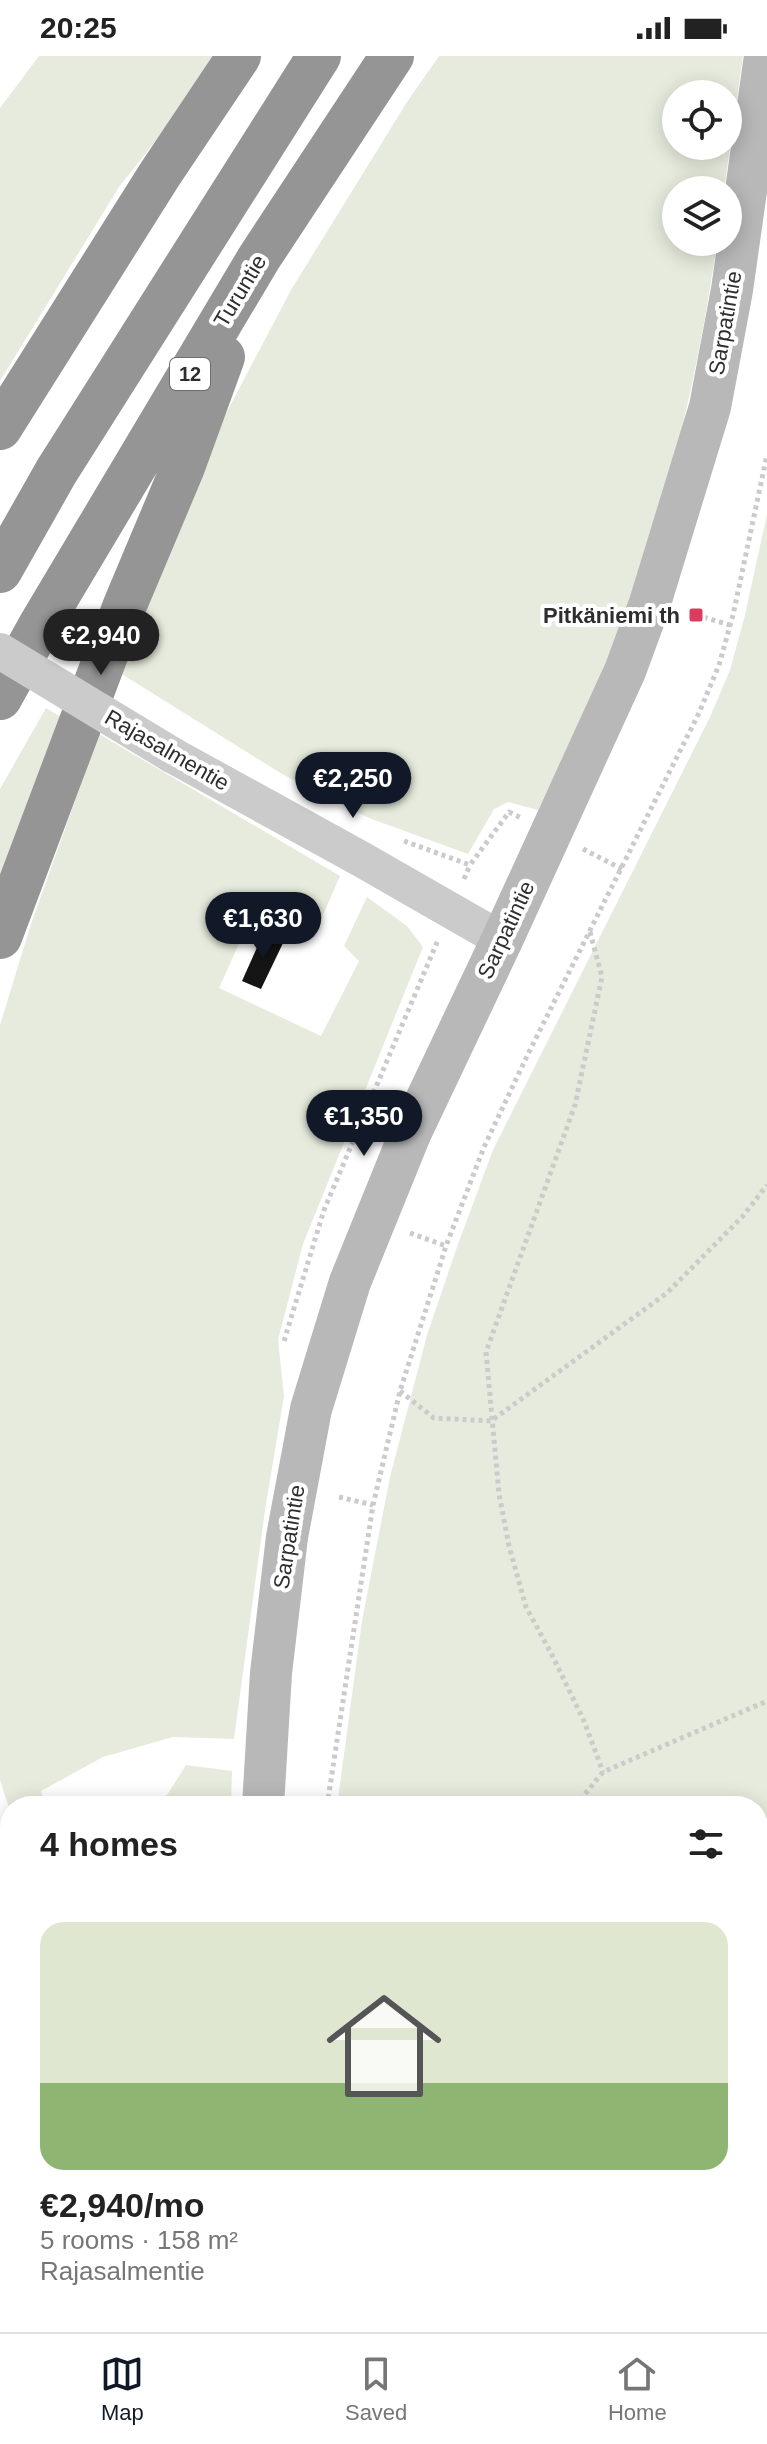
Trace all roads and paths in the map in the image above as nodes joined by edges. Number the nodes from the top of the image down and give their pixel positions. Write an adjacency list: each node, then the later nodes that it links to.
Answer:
1 (239, 56): 6 (highway)
2 (319, 56): 8 (highway)
3 (392, 56): 5 (highway, Turuntie / 12)
4 (765, 56): 13 (main road, Sarpatintie)
5 (259, 258): 12 (highway, Turuntie / 12); 19 (highway)
6 (0, 428)
7 (767, 459): 10 (path)
8 (0, 571)
9 (696, 615): 10 (path)
10 (730, 625): 16 (path)
11 (0, 651): 17 (street, Rajasalmentie, bridge)
12 (0, 698)
13 (551, 833): 15 (path); 16 (path); 20 (main road, Sarpatintie)
14 (399, 840): 15 (path)
15 (470, 865): 17 (path)
16 (622, 869): 18 (path)
17 (451, 910): 20 (street, Rajasalmentie); 24 (path)
18 (590, 932): 23 (path); 26 (path)
19 (0, 937)
20 (502, 940): 31 (main road, Sarpatintie)
21 (767, 1185): 26 (path)
22 (401, 1230): 23 (path)
23 (446, 1246): 25 (path)
24 (284, 1341)
25 (400, 1391): 26 (path); 28 (path)
26 (491, 1421): 30 (path)
27 (339, 1497): 28 (path)
28 (373, 1505): 32 (path)
29 (767, 1701): 30 (path)
30 (603, 1772): 33 (path)
31 (264, 1796)
32 (329, 1796)
33 (583, 1796)

